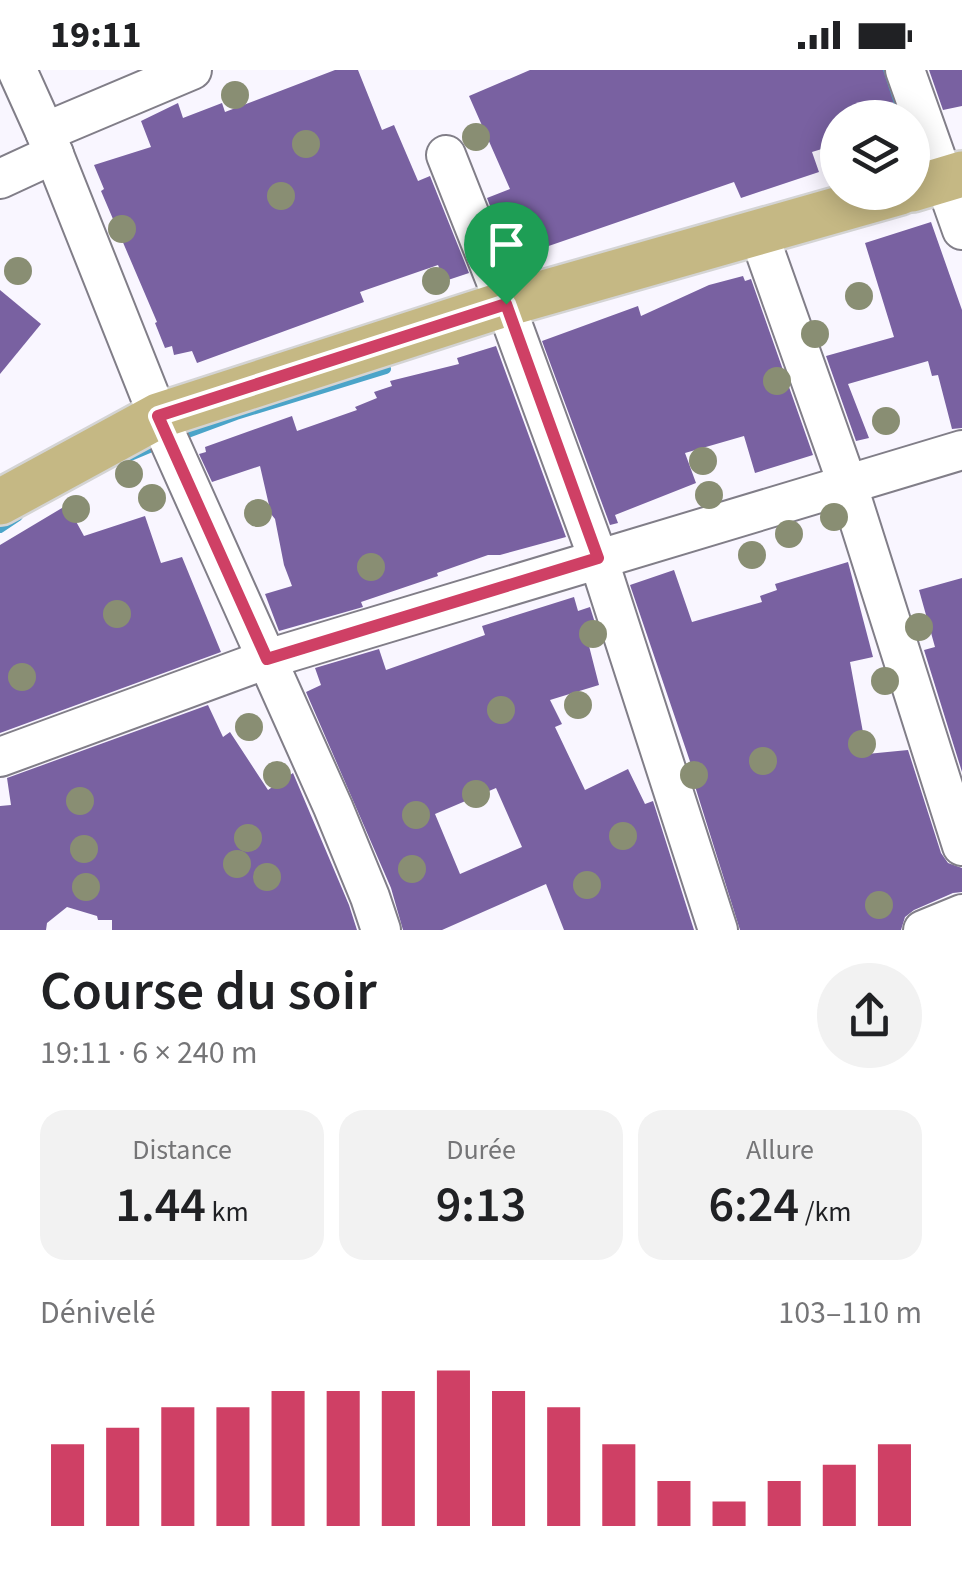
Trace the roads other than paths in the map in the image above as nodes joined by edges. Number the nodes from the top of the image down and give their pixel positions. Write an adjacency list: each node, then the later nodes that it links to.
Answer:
1 (17, 70): 4 (street)
2 (192, 70): 4 (street)
3 (905, 70): 7 (street)
4 (50, 143): 6 (street); 12 (street)
5 (446, 154): 11 (street)
6 (0, 179)
7 (939, 181): 9 (street)
8 (836, 210): 10 (main road)
9 (962, 230)
10 (758, 232): 11 (main road); 14 (street)
11 (506, 304): 12 (main road); 16 (street)
12 (158, 416): 15 (main road); 17 (street)
13 (962, 450): 14 (street)
14 (847, 484): 16 (street); 19 (street)
15 (0, 502)
16 (598, 558): 17 (street); 22 (street)
17 (267, 659): 18 (street); 21 (street)
18 (0, 757)
19 (962, 846)
20 (962, 914): 23 (street)
21 (381, 930)
22 (718, 930)
23 (923, 930)

